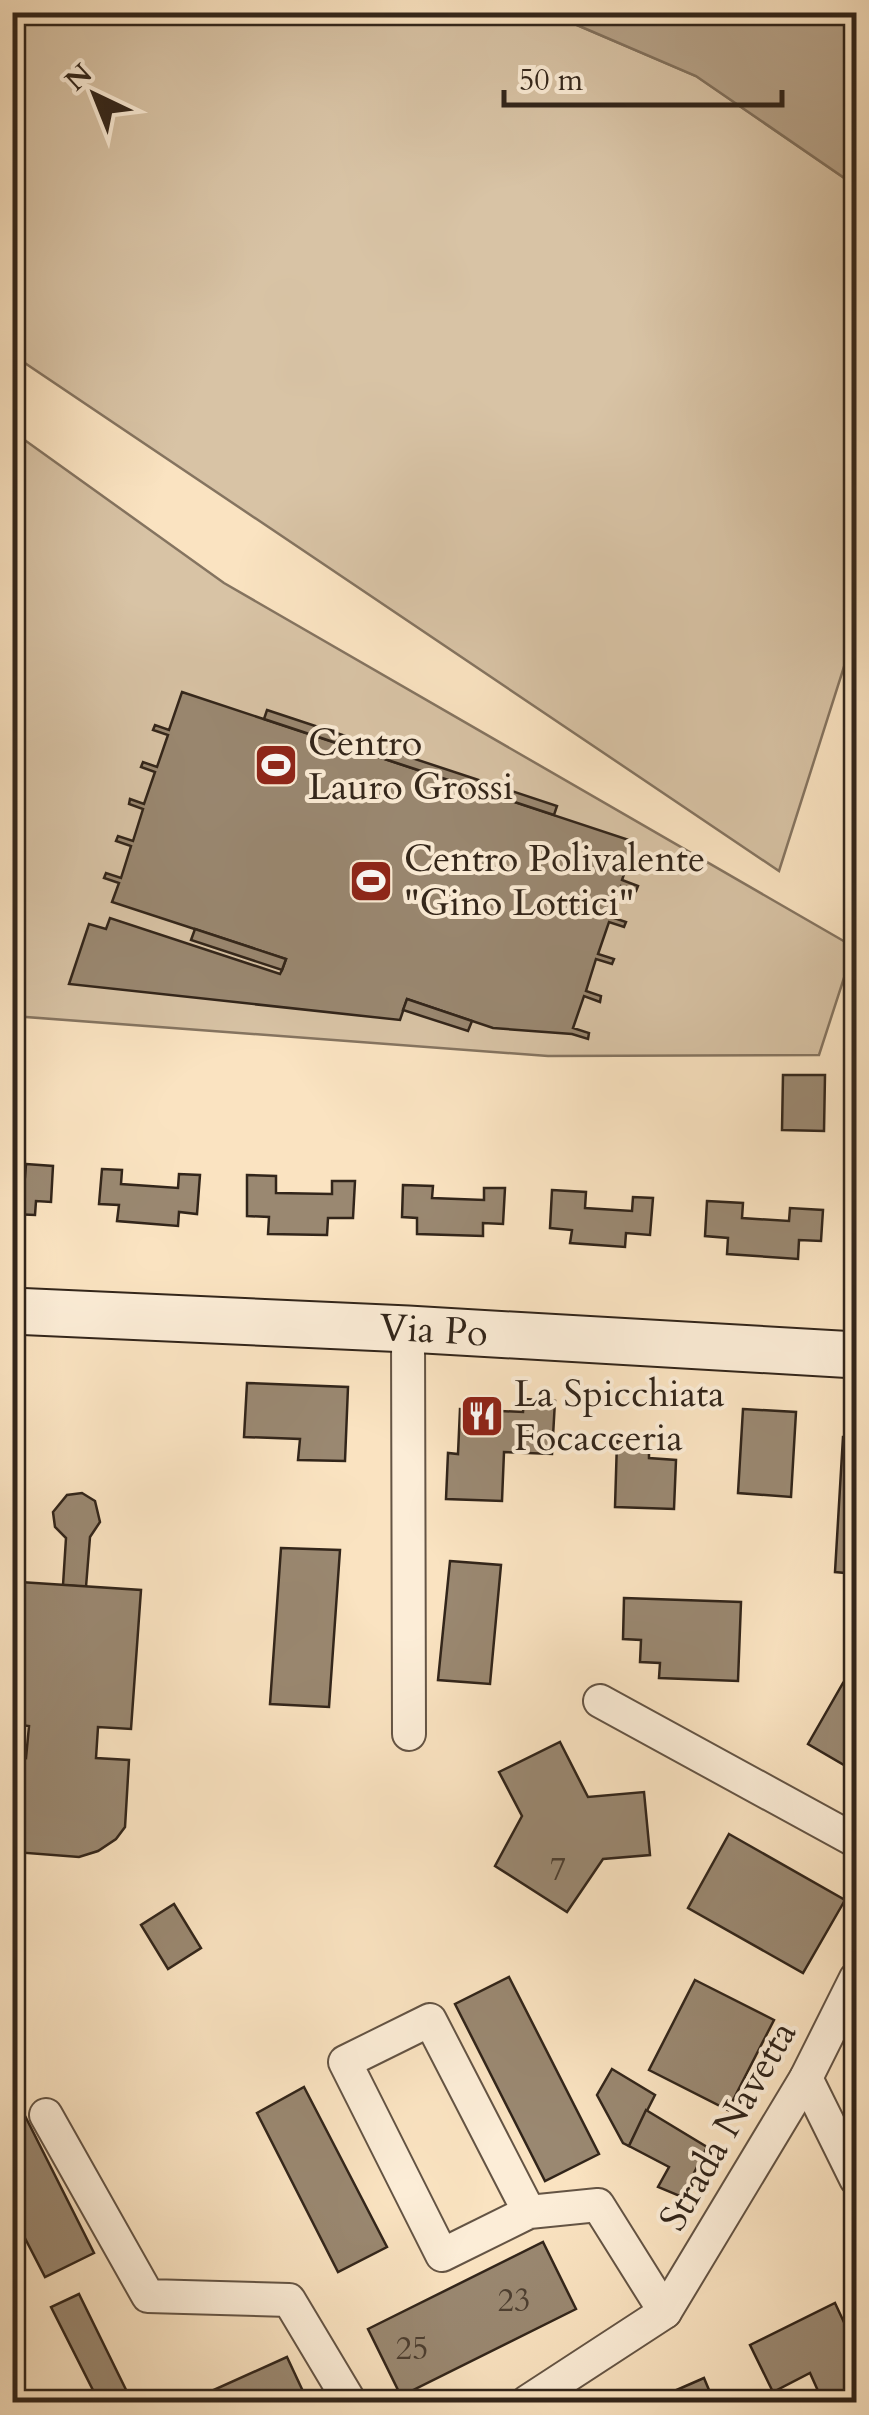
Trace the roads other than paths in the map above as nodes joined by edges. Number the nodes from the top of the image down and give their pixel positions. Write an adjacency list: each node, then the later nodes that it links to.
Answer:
1 (12, 1311): 2 (street, Via Po)
2 (408, 1329): 3 (street, Via Po); 5 (street)
3 (856, 1355)
4 (600, 1701): 6 (street)
5 (408, 1734)
6 (856, 1841)
7 (856, 1978): 8 (street, Strada Navetta)
8 (806, 2078): 10 (street); 12 (street, Strada Navetta)
9 (46, 2115): 13 (street)
10 (856, 2178)
11 (529, 2212): 11 (street, Strada Navetta); 12 (street, Strada Navetta)
12 (665, 2312): 14 (street, Strada Navetta)
13 (350, 2402)
14 (528, 2402)

